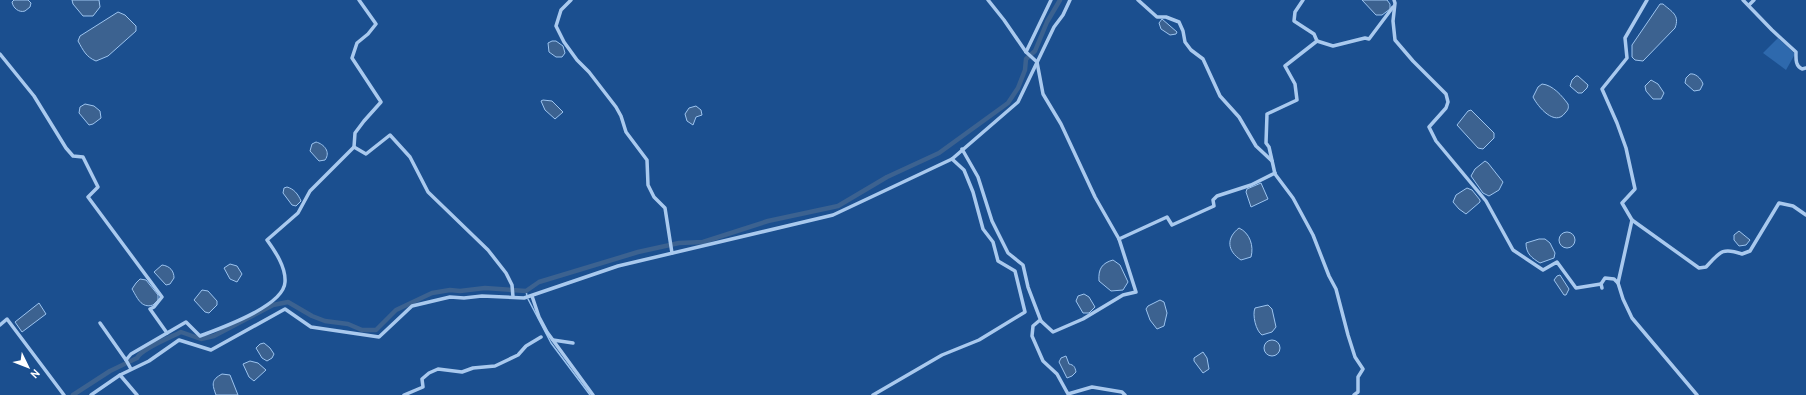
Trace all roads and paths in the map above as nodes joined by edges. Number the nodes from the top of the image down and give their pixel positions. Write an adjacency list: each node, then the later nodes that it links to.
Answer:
1 (359, 0): 19 (street)
2 (571, 0): 27 (street)
3 (988, 0): 15 (street)
4 (1051, 0): 15 (street)
5 (1070, 0): 17 (street)
6 (1138, 0): 22 (street)
7 (1303, 0): 14 (street)
8 (1394, 0): 13 (street)
9 (1647, 0): 25 (street)
10 (1742, 0): 12 (street)
11 (1754, 0): 12 (street)
12 (1748, 5): 18 (street)
13 (1394, 6): 14 (street); 28 (street)
14 (1317, 41): 22 (street)
15 (1027, 53): 17 (street)
16 (0, 54): 34 (street)
17 (1037, 62): 20 (street); 26 (street)
18 (1806, 68)
19 (354, 147): 29 (street); 34 (street)
20 (962, 149): 21 (street); 31 (street)
21 (952, 159): 27 (street); 46 (street)
22 (1273, 162): 23 (street)
23 (1275, 173): 26 (street); 49 (street)
24 (1806, 215): 25 (street)
25 (1632, 220): 28 (street)
26 (1119, 239): 31 (street)
27 (672, 253): 30 (street)
28 (1618, 283): 50 (street)
29 (513, 295): 30 (street); 39 (street)
30 (532, 296): 36 (street)
31 (1041, 321): 47 (street)
32 (100, 323): 38 (street)
33 (0, 325): 41 (street)
34 (167, 333): 38 (street)
35 (541, 337): 44 (street)
36 (553, 340): 37 (street); 45 (street)
37 (573, 344)
38 (126, 360): 39 (street)
39 (131, 369): 40 (street)
40 (120, 375): 42 (street); 43 (street)
41 (64, 395)
42 (91, 395)
43 (137, 395)
44 (404, 395)
45 (593, 395)
46 (873, 395)
47 (1068, 395): 48 (street)
48 (1125, 395)
49 (1354, 395)
50 (1697, 395)

